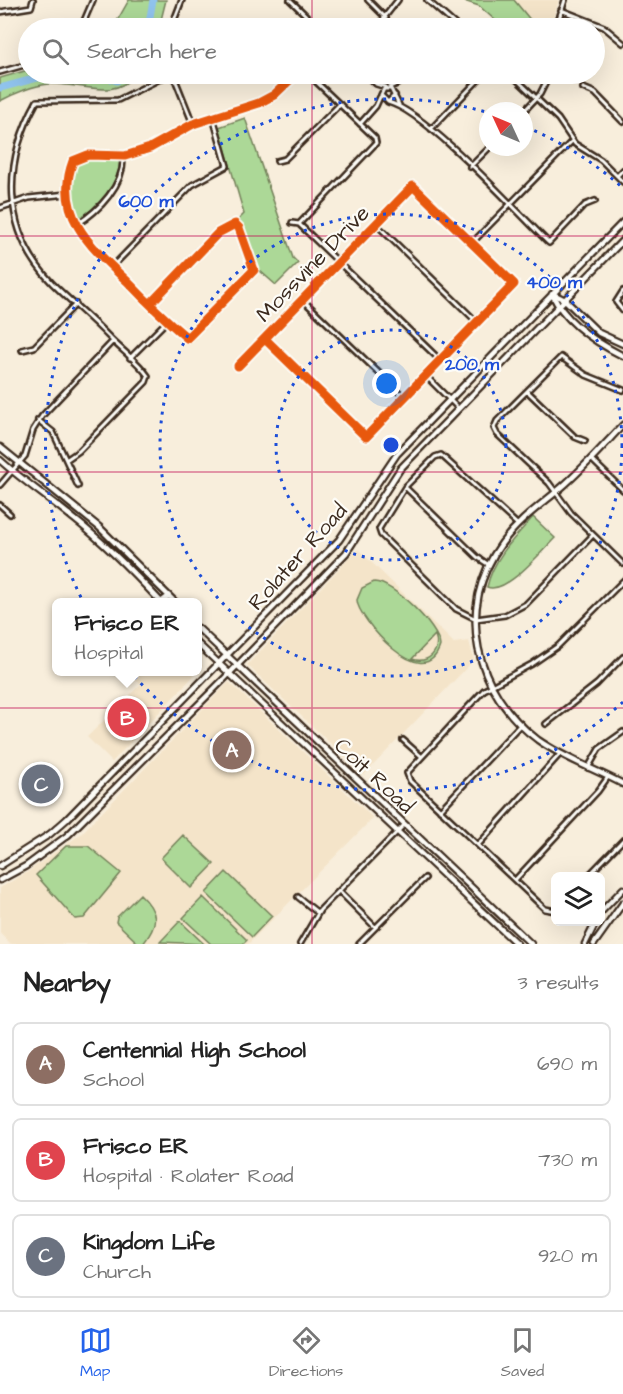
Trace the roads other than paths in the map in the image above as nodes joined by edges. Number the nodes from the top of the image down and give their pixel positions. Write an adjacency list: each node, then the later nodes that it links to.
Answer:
1 (33, 0): 10 (street)
2 (93, 0): 11 (street)
3 (182, 0): 12 (street)
4 (290, 0): 13 (street)
5 (368, 0): 14 (street)
6 (398, 0): 14 (street)
7 (427, 0): 15 (street)
8 (565, 0): 9 (street)
9 (561, 10): 16 (street); 17 (street)
10 (0, 12)
11 (85, 18)
12 (175, 18)
13 (309, 18)
14 (386, 18)
15 (447, 18)
16 (559, 18)
17 (581, 18)
18 (605, 28): 19 (street)
19 (623, 43)
20 (18, 67): 21 (street)
21 (0, 72)
22 (151, 84): 57 (street)
23 (176, 84): 44 (street)
24 (286, 84): 42 (street)
25 (319, 84): 39 (street)
26 (376, 84): 32 (street); 35 (street)
27 (397, 84): 32 (street)
28 (399, 84): 34 (street)
29 (474, 84): 46 (street)
30 (522, 84): 36 (street)
31 (545, 84): 36 (street)
32 (388, 88): 34 (street); 35 (street)
33 (583, 88): 43 (street)
34 (395, 94): 37 (street); 41 (street)
35 (381, 95): 37 (street); 40 (street)
36 (537, 98): 38 (street); 47 (street)
37 (387, 102): 40 (street); 41 (street)
38 (533, 102)
39 (340, 104): 45 (street); 50 (street)
40 (376, 106): 45 (street)
41 (399, 106): 46 (street)
42 (213, 117): 44 (street); 68 (street)
43 (623, 122)
44 (193, 124): 48 (street)
45 (360, 124): 62 (street)
46 (431, 129): 51 (street)
47 (572, 141): 53 (street); 58 (street)
48 (123, 156): 55 (street); 64 (street)
49 (481, 156): 51 (street)
50 (277, 161)
51 (470, 167): 58 (street)
52 (623, 170): 53 (street)
53 (617, 176): 54 (street)
54 (623, 182)
55 (68, 194): 57 (street); 64 (street)
56 (595, 201): 58 (street)
57 (12, 203): 59 (street); 73 (street)
58 (510, 205): 66 (street)
59 (0, 208)
60 (623, 222): 70 (main road, Rolater Road)
61 (292, 223): 62 (street)
62 (299, 224): 67 (street)
63 (376, 224): 66 (street, Mossvine Drive); 67 (street, Mossvine Drive); 78 (street)
64 (76, 225): 68 (street)
65 (623, 240): 72 (main road, Rolater Road)
66 (472, 243): 78 (street)
67 (340, 262): 71 (street, Mossvine Drive); 87 (street)
68 (112, 267): 74 (street)
69 (623, 291): 76 (street)
70 (552, 294): 72 (main road); 75 (main road); 93 (main road, Rolater Road)
71 (303, 300): 80 (street, Mossvine Drive); 92 (street)
72 (565, 300): 75 (main road, Rolater Road); 79 (main road)
73 (76, 304): 81 (street); 84 (street)
74 (150, 304): 77 (street); 77 (street)
75 (558, 307): 83 (main road); 94 (main road, Rolater Road)
76 (623, 311)
77 (167, 320): 86 (street)
78 (477, 322): 87 (street)
79 (608, 338): 82 (main road); 83 (main road)
80 (265, 339): 88 (street, Mossvine Drive); 92 (street)
81 (113, 342): 86 (street); 95 (street)
82 (623, 344): 85 (main road)
83 (603, 346): 85 (main road)
84 (22, 350)
85 (621, 355)
86 (130, 358): 101 (street)
87 (441, 360): 89 (street)
88 (238, 366)
89 (425, 375): 92 (street); 93 (street)
90 (623, 390): 91 (street)
91 (527, 391): 97 (street); 108 (street)
92 (404, 397)
93 (450, 400): 94 (street); 113 (main road, Rolater Road)
94 (459, 408): 115 (main road, Rolater Road)
95 (38, 420): 101 (street); 102 (street)
96 (623, 425): 99 (main road)
97 (585, 441)
98 (0, 447): 102 (main road)
99 (591, 459): 107 (street); 108 (main road)
100 (0, 460): 103 (main road)
101 (66, 460): 105 (street)
102 (19, 464): 103 (street); 114 (main road)
103 (12, 471): 104 (street); 116 (main road)
104 (0, 485)
105 (78, 486)
106 (405, 487): 111 (street); 118 (street); 125 (street)
107 (623, 490)
108 (556, 492): 111 (main road); 112 (street)
109 (0, 505): 110 (street)
110 (10, 514)
111 (518, 525): 118 (main road)
112 (593, 535): 117 (street); 125 (street)
113 (339, 540): 115 (main road); 120 (main road, Rolater Road)
114 (118, 544): 116 (main road); 121 (main road)
115 (349, 549): 124 (main road, Rolater Road)
116 (110, 552): 122 (main road)
117 (623, 564)
118 (489, 565): 125 (main road)
119 (623, 581): 133 (street)
120 (289, 593): 124 (main road); 128 (main road, Rolater Road)
121 (169, 596): 123 (main road)
122 (156, 598)
123 (167, 598)
124 (298, 603): 131 (main road, Rolater Road)
125 (476, 619): 133 (main road)
126 (202, 632): 128 (main road, Coit Road)
127 (202, 648): 130 (main road, Coit Road)
128 (227, 657): 130 (main road, Rolater Road); 131 (main road, Coit Road)
129 (623, 657): 136 (street)
130 (220, 665): 132 (main road, Coit Road); 134 (main road, Rolater Road)
131 (236, 666): 132 (main road, Rolater Road); 143 (main road, Coit Road)
132 (229, 674): 138 (main road, Rolater Road); 145 (main road, Coit Road)
133 (491, 686): 135 (main road); 141 (street)
134 (164, 721): 138 (main road); 142 (main road, Rolater Road)
135 (521, 724): 140 (main road); 149 (street)
136 (546, 724)
137 (623, 732): 146 (street)
138 (168, 735): 144 (main road, Rolater Road)
139 (404, 740): 141 (street)
140 (560, 754): 146 (main road); 155 (street)
141 (421, 756): 149 (street)
142 (127, 759): 144 (main road); 150 (main road, Rolater Road)
143 (336, 761): 145 (main road); 152 (main road, Coit Road)
144 (136, 768): 151 (main road, Rolater Road)
145 (330, 768): 153 (main road, Coit Road)
146 (588, 768): 147 (main road)
147 (608, 776): 148 (main road); 162 (street)
148 (623, 784)
149 (440, 810): 155 (street)
150 (73, 813): 151 (main road); 156 (main road, Rolater Road)
151 (81, 822): 158 (main road, Rolater Road)
152 (404, 825): 153 (street); 167 (main road, Coit Road)
153 (397, 832): 164 (street); 170 (main road, Coit Road)
154 (623, 840): 159 (street)
155 (478, 845): 162 (street)
156 (20, 855): 157 (main road, Rolater Road); 158 (main road)
157 (0, 866)
158 (26, 866): 161 (main road, Rolater Road)
159 (592, 872)
160 (425, 878): 176 (street)
161 (0, 880)
162 (515, 880): 171 (street)
163 (623, 889): 165 (main road)
164 (339, 891): 172 (street); 176 (street)
165 (615, 896): 168 (main road); 169 (main road)
166 (298, 897): 172 (street)
167 (487, 903): 170 (main road); 180 (main road, Coit Road)
168 (623, 903): 174 (main road)
169 (605, 907)
170 (480, 910): 179 (main road, Coit Road)
171 (551, 910)
172 (318, 913): 177 (street)
173 (605, 914): 174 (main road)
174 (611, 916): 182 (main road)
175 (594, 926): 181 (main road)
176 (375, 927): 178 (street)
177 (300, 944)
178 (359, 944)
179 (516, 944)
180 (531, 944)
181 (585, 944)
182 (594, 944)

